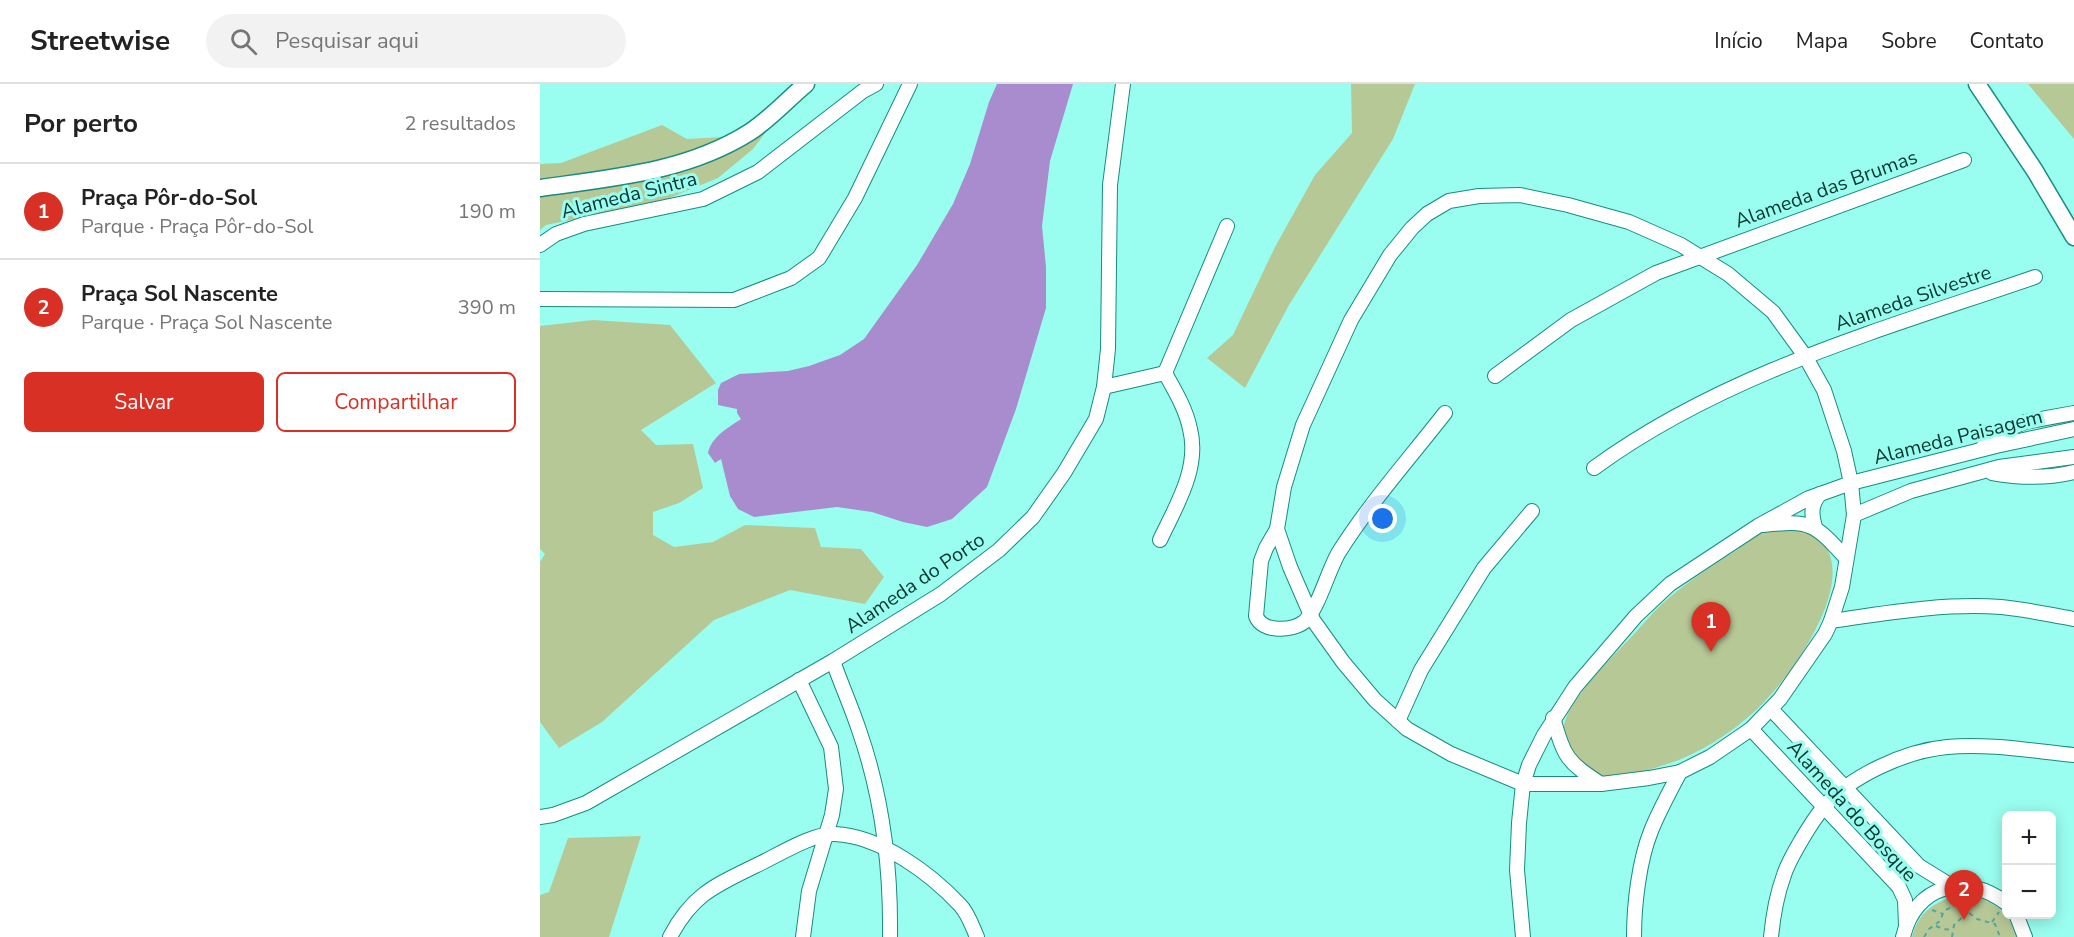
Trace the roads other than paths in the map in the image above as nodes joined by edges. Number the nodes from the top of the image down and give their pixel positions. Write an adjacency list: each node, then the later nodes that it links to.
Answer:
1 (806, 84): 7 (street)
2 (876, 84): 10 (street, Alameda Sintra)
3 (910, 84): 13 (street)
4 (1123, 84): 17 (street, Alameda do Porto)
5 (1977, 84): 9 (street)
6 (1964, 160): 11 (street, Alameda das Brumas)
7 (540, 188)
8 (1227, 226): 15 (street)
9 (2074, 237)
10 (540, 245)
11 (1701, 256): 14 (street); 16 (street, Alameda das Brumas); 34 (street)
12 (2035, 277): 14 (street, Alameda Silvestre)
13 (540, 299)
14 (1805, 356): 25 (street, Alameda Silvestre); 28 (street)
15 (1165, 374): 17 (street); 35 (street)
16 (1495, 376)
17 (1104, 387): 40 (street, Alameda do Porto)
18 (1445, 413): 37 (street)
19 (2074, 413): 22 (street)
20 (2074, 429): 21 (street, Alameda Paisagem)
21 (1996, 446): 22 (street, Alameda Paisagem); 24 (street)
22 (1977, 451): 28 (street, Alameda Paisagem)
23 (2074, 457): 24 (street, Alameda Paisagem)
24 (1999, 467): 26 (street, Alameda Paisagem)
25 (1593, 468)
26 (1984, 472): 27 (street); 31 (street, Alameda Paisagem)
27 (2074, 472)
28 (1851, 483): 29 (street, Alameda Paisagem); 31 (street)
29 (1820, 494): 32 (street, Alameda Paisagem); 33 (street)
30 (1532, 511): 44 (street)
31 (1854, 515): 36 (street)
32 (1758, 526): 33 (street); 43 (street, Alameda Paisagem)
33 (1815, 527): 36 (street)
34 (1277, 529): 37 (street); 37 (street)
35 (1160, 540)
36 (1846, 558): 39 (street)
37 (1311, 613): 44 (street)
38 (2074, 619): 39 (street)
39 (1831, 621): 42 (street)
40 (833, 661): 41 (street, Alameda do Porto); 54 (street)
41 (800, 680): 52 (street, Alameda do Porto); 53 (street)
42 (1771, 710): 45 (street); 50 (street, Alameda do Bosque)
43 (1553, 718): 48 (street, Alameda Paisagem); 49 (street)
44 (1398, 721): 48 (street)
45 (1751, 729): 47 (street); 51 (street, Alameda do Bosque)
46 (2074, 755): 50 (street)
47 (1680, 772): 49 (street); 64 (street)
48 (1524, 783): 49 (street); 63 (street, Alameda Paisagem)
49 (1601, 784)
50 (1845, 788): 51 (street); 55 (street, Alameda do Bosque)
51 (1823, 807): 58 (street, Alameda do Bosque); 65 (street)
52 (540, 817)
53 (825, 836): 54 (street); 59 (street); 60 (street)
54 (887, 850): 61 (street); 62 (street)
55 (1953, 887): 56 (street); 58 (street)
56 (2002, 899)
57 (2018, 919): 66 (street)
58 (1904, 931)
59 (670, 937)
60 (803, 937)
61 (890, 937)
62 (977, 937)
63 (1523, 937)
64 (1634, 937)
65 (1771, 937)
66 (2025, 937)

